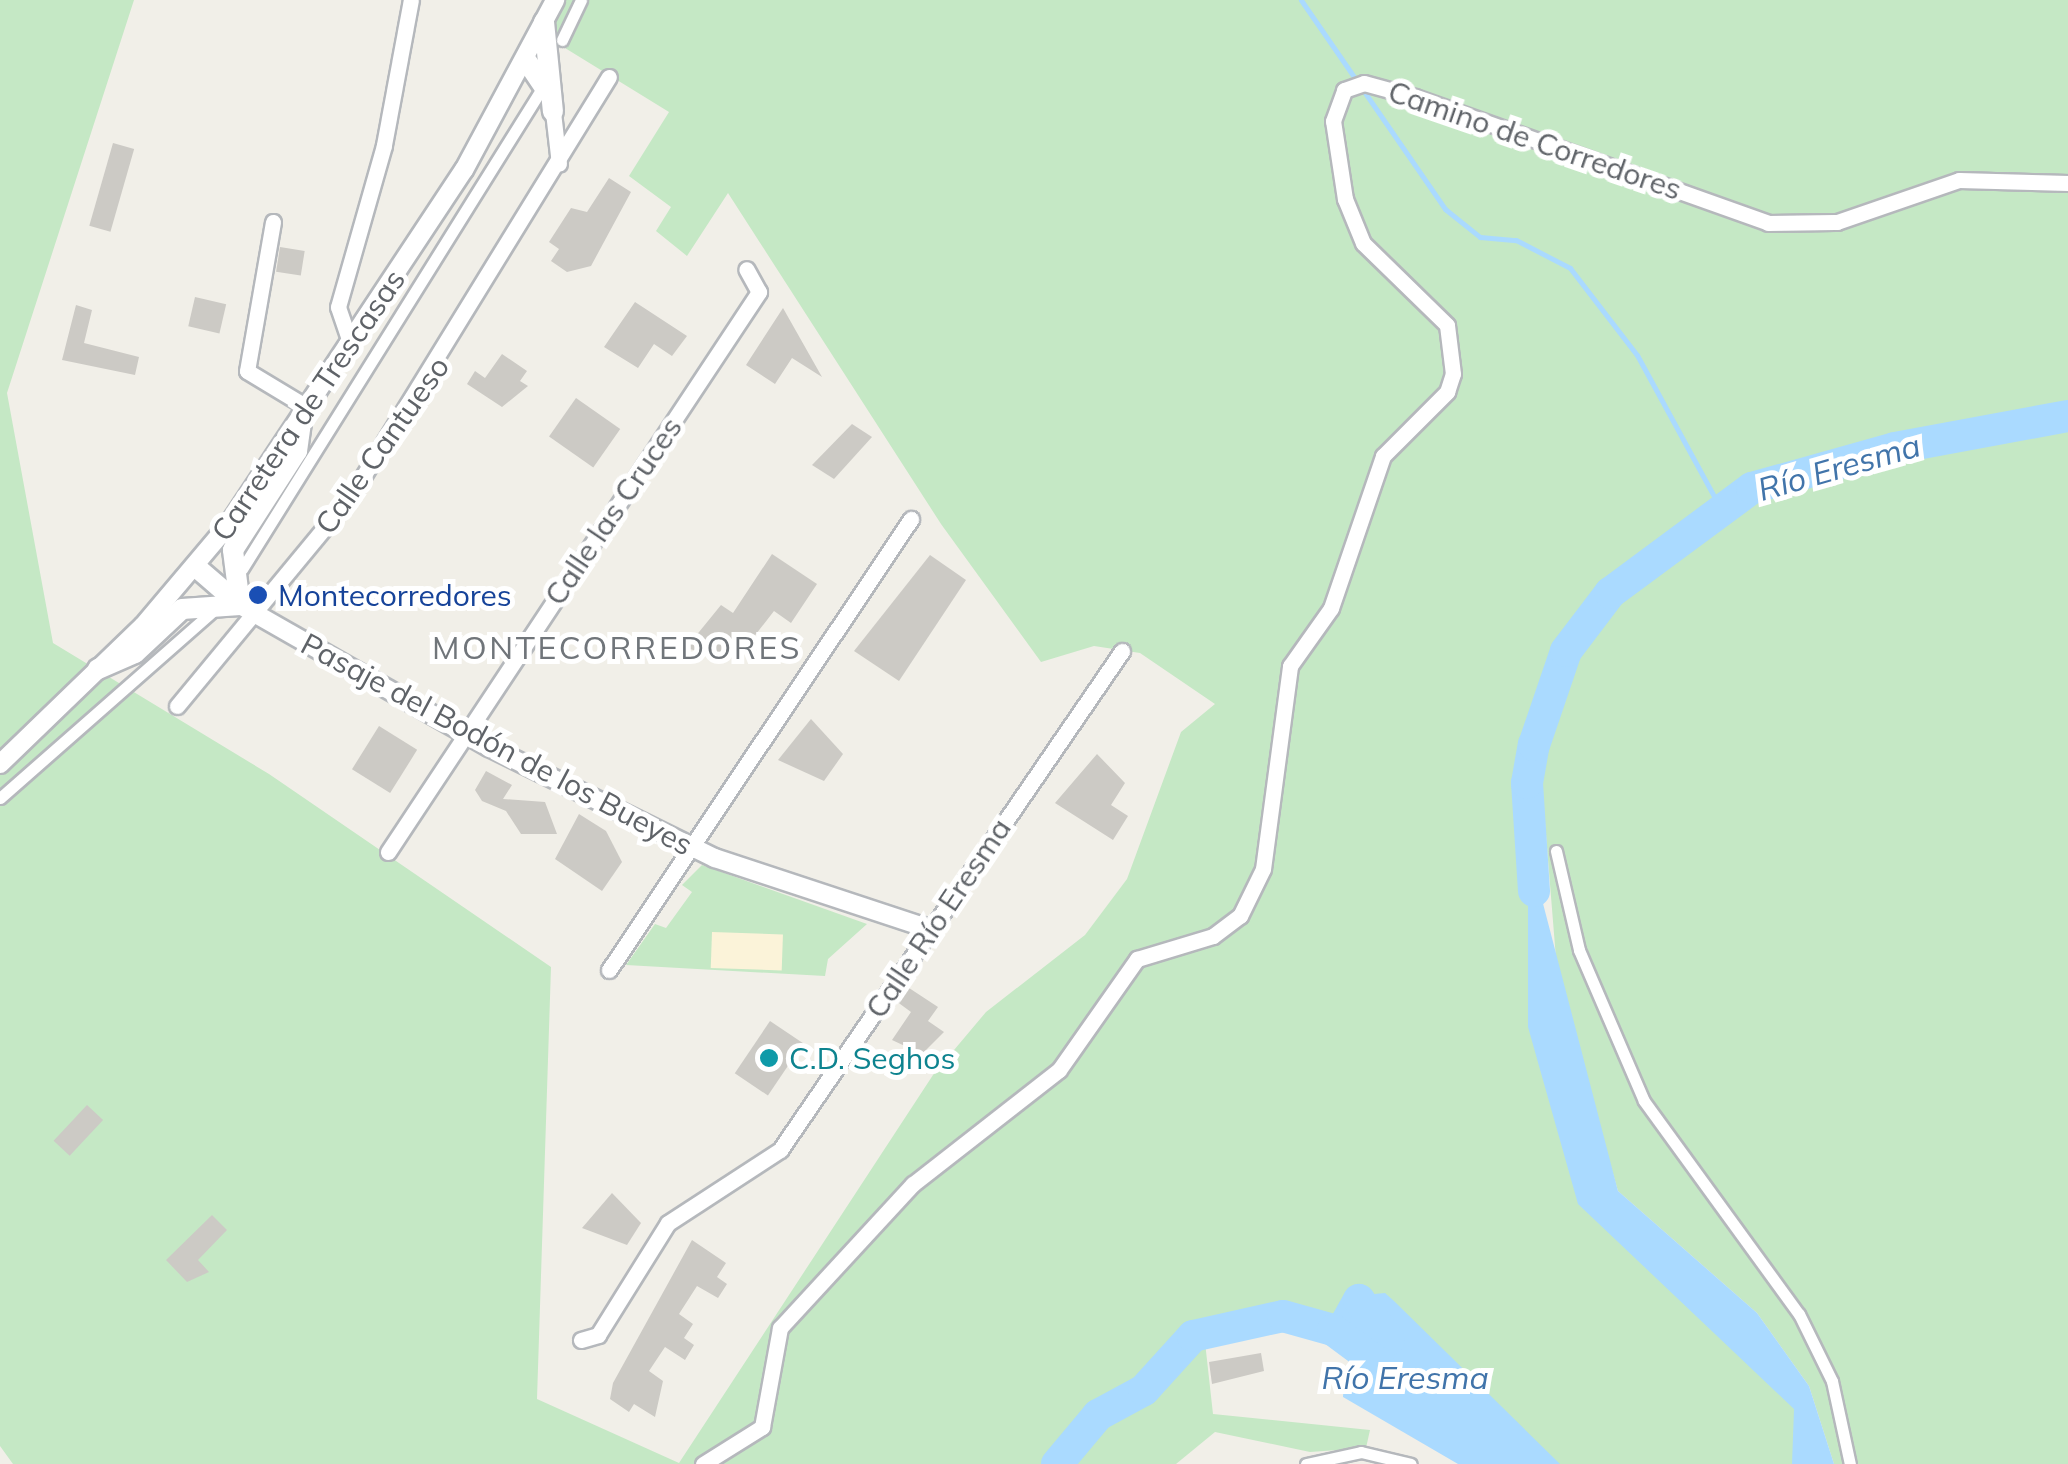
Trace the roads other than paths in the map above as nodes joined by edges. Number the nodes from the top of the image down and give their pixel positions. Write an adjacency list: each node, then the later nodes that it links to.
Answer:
1 (411, 0): 14 (street)
2 (555, 0): 4 (street, Carretera de Trescasas)
3 (581, 0): 5 (street)
4 (544, 22): 6 (street, Carretera de Trescasas); 9 (main road)
5 (562, 40)
6 (526, 60): 9 (main road); 14 (street, Carretera de Trescasas)
7 (609, 76): 10 (street, Calle Cantueso)
8 (539, 93): 18 (street)
9 (553, 112): 10 (street)
10 (560, 164): 19 (street, Calle Cantueso)
11 (2068, 182): 33 (street, Camino de Corredores)
12 (272, 222): 15 (street)
13 (746, 269): 24 (street, Calle las Cruces)
14 (352, 346): 15 (street, Carretera de Trescasas)
15 (305, 415): 17 (street, Carretera de Trescasas); 19 (main road)
16 (911, 518): 27 (street)
17 (196, 567): 19 (main road); 22 (street, Carretera de Trescasas)
18 (242, 569)
19 (248, 611): 22 (main road); 23 (street, Calle Cantueso); 24 (street, Pasaje del Bodón de los Bueyes)
20 (212, 612): 26 (street)
21 (1122, 652): 30 (street, Calle Río Eresma)
22 (98, 669): 25 (street, Carretera de Trescasas)
23 (177, 706)
24 (464, 734): 27 (street, Pasaje del Bodón de los Bueyes); 29 (street, Calle las Cruces)
25 (0, 764)
26 (0, 798)
27 (689, 846): 30 (street, Pasaje del Bodón de los Bueyes); 31 (street)
28 (1556, 851): 36 (street)
29 (388, 852)
30 (930, 929): 32 (street, Calle Río Eresma)
31 (610, 970)
32 (581, 1340)
33 (703, 1464)
34 (1306, 1464): 35 (street)
35 (1410, 1464)
36 (1850, 1464)

